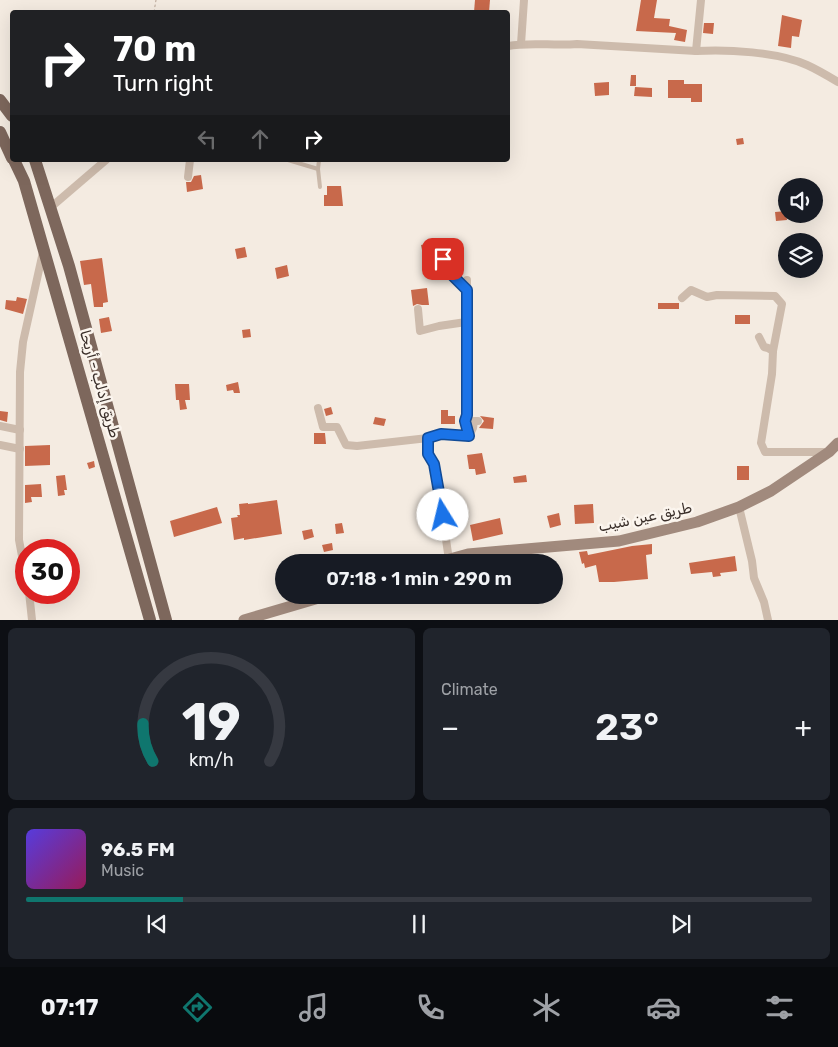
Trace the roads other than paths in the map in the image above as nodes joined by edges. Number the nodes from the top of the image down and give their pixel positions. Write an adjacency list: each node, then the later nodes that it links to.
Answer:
1 (524, 0): 3 (street)
2 (701, 0): 5 (street)
3 (521, 44): 4 (street); 5 (street)
4 (510, 46)
5 (696, 51): 6 (street)
6 (838, 82)
7 (0, 100): 8 (main road)
8 (10, 113)
9 (0, 132): 10 (main road, طريق إدلب - أريحا)
10 (10, 153)
11 (14, 162): 21 (main road, طريق إدلب - أريحا)
12 (36, 162): 20 (main road, طريق إدلب - أريحا)
13 (104, 162): 20 (street)
14 (190, 162): 18 (street)
15 (293, 162): 17 (lane)
16 (318, 162): 17 (lane)
17 (318, 169): 19 (lane)
18 (188, 177)
19 (320, 187)
20 (50, 208): 44 (main road, طريق إدلب - أريحا)
21 (44, 248): 33 (street); 45 (main road, طريق إدلب - أريحا)
22 (447, 258): 24 (street)
23 (467, 280): 24 (street)
24 (467, 290): 27 (street)
25 (682, 298): 29 (street)
26 (418, 308): 27 (street)
27 (466, 322): 34 (street)
28 (759, 338): 29 (street)
29 (773, 351): 39 (street)
30 (318, 408): 35 (street)
31 (478, 421): 34 (street)
32 (0, 426): 33 (street)
33 (20, 430): 38 (street)
34 (469, 436): 35 (street)
35 (428, 438): 42 (street)
36 (838, 443): 39 (main road, طريق عين شيب)
37 (0, 444): 38 (street)
38 (20, 449): 41 (street)
39 (829, 452): 40 (main road, طريق عين شيب)
40 (739, 507): 43 (main road, طريق عين شيب); 52 (street)
41 (18, 539)
42 (443, 554)
43 (468, 554)
44 (153, 574): 45 (main road); 50 (main road, طريق إدلب - أريحا)
45 (139, 577): 49 (main road, طريق إدلب - أريحا)
46 (30, 604): 48 (street)
47 (298, 604): 51 (main road)
48 (32, 620)
49 (150, 620)
50 (166, 620)
51 (244, 620)
52 (768, 620)

